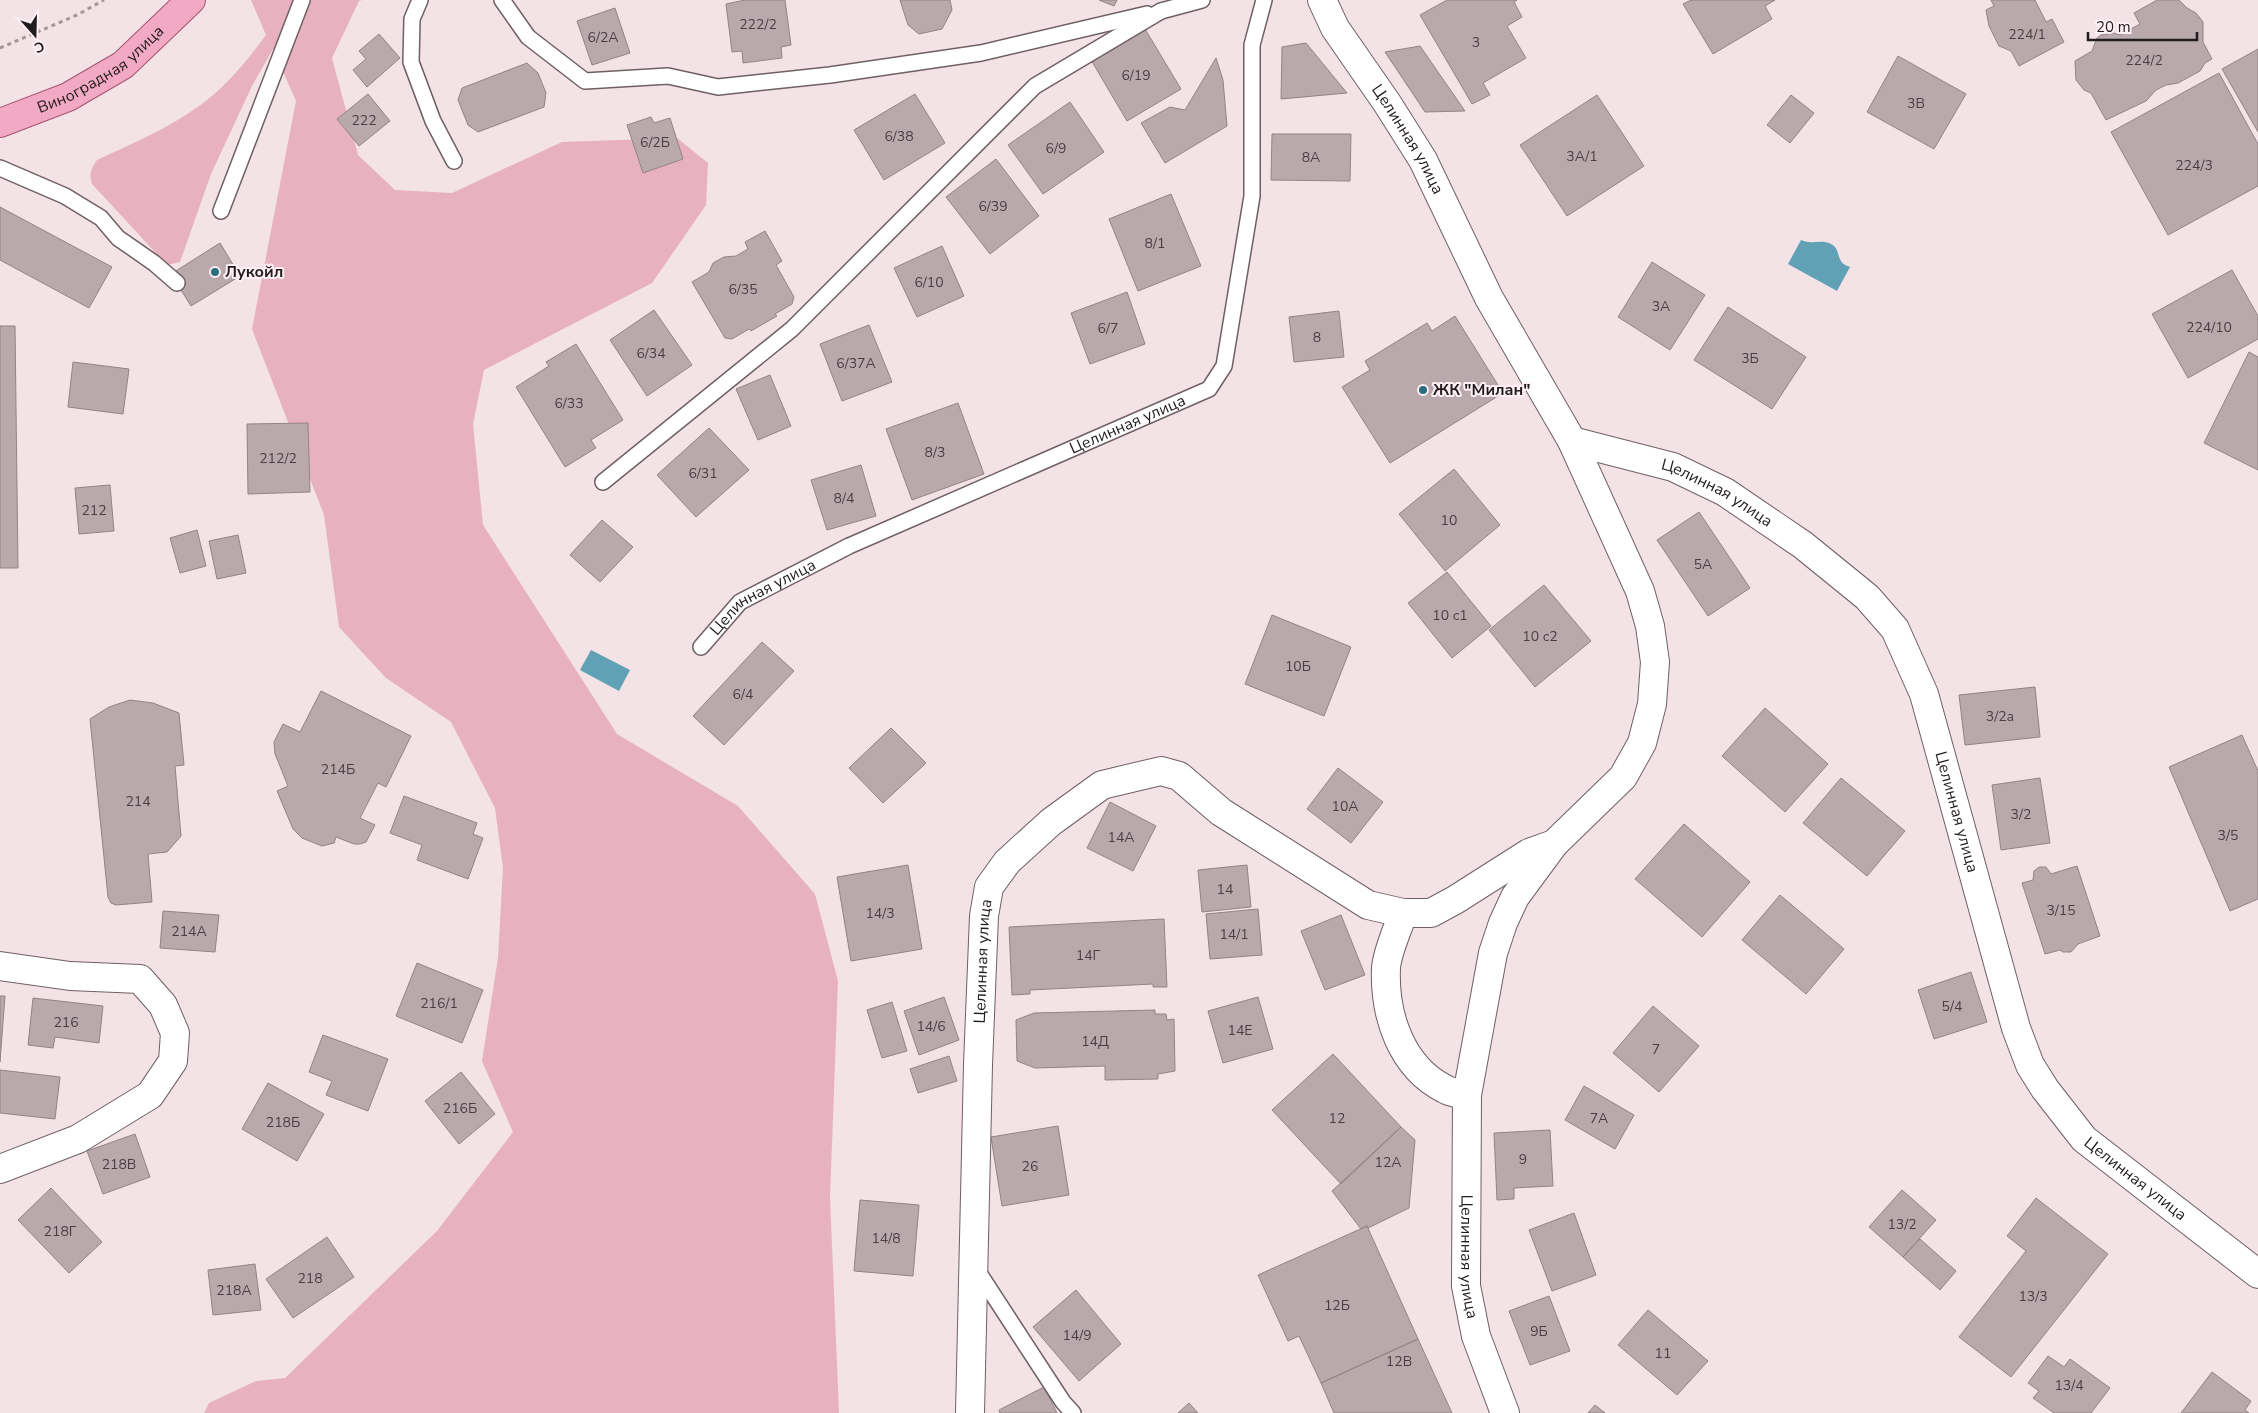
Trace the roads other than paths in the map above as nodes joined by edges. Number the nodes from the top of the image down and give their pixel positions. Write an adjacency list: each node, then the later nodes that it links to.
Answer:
1 (191, 0): 9 (main road, Виноградная улица)
2 (302, 0): 12 (lane)
3 (420, 0): 10 (lane)
4 (502, 0): 8 (lane)
5 (1202, 0): 8 (lane)
6 (1264, 0): 16 (lane, Целинная улица)
7 (1322, 0): 14 (street, Целинная улица)
8 (1161, 11): 15 (lane)
9 (0, 123)
10 (454, 161)
11 (0, 168): 13 (lane)
12 (221, 211)
13 (177, 283)
14 (1572, 442): 17 (street, Целинная улица); 23 (street, Целинная улица)
15 (603, 482)
16 (701, 647)
17 (1554, 844): 18 (street, Целинная улица); 20 (street, Целинная улица)
18 (1403, 913): 20 (street); 22 (street, Целинная улица)
19 (0, 966): 21 (street)
20 (1468, 1095): 26 (street, Целинная улица)
21 (0, 1168)
22 (975, 1266): 24 (street, Целинная улица); 25 (lane)
23 (2258, 1274)
24 (970, 1413)
25 (1073, 1413)
26 (1505, 1413)

